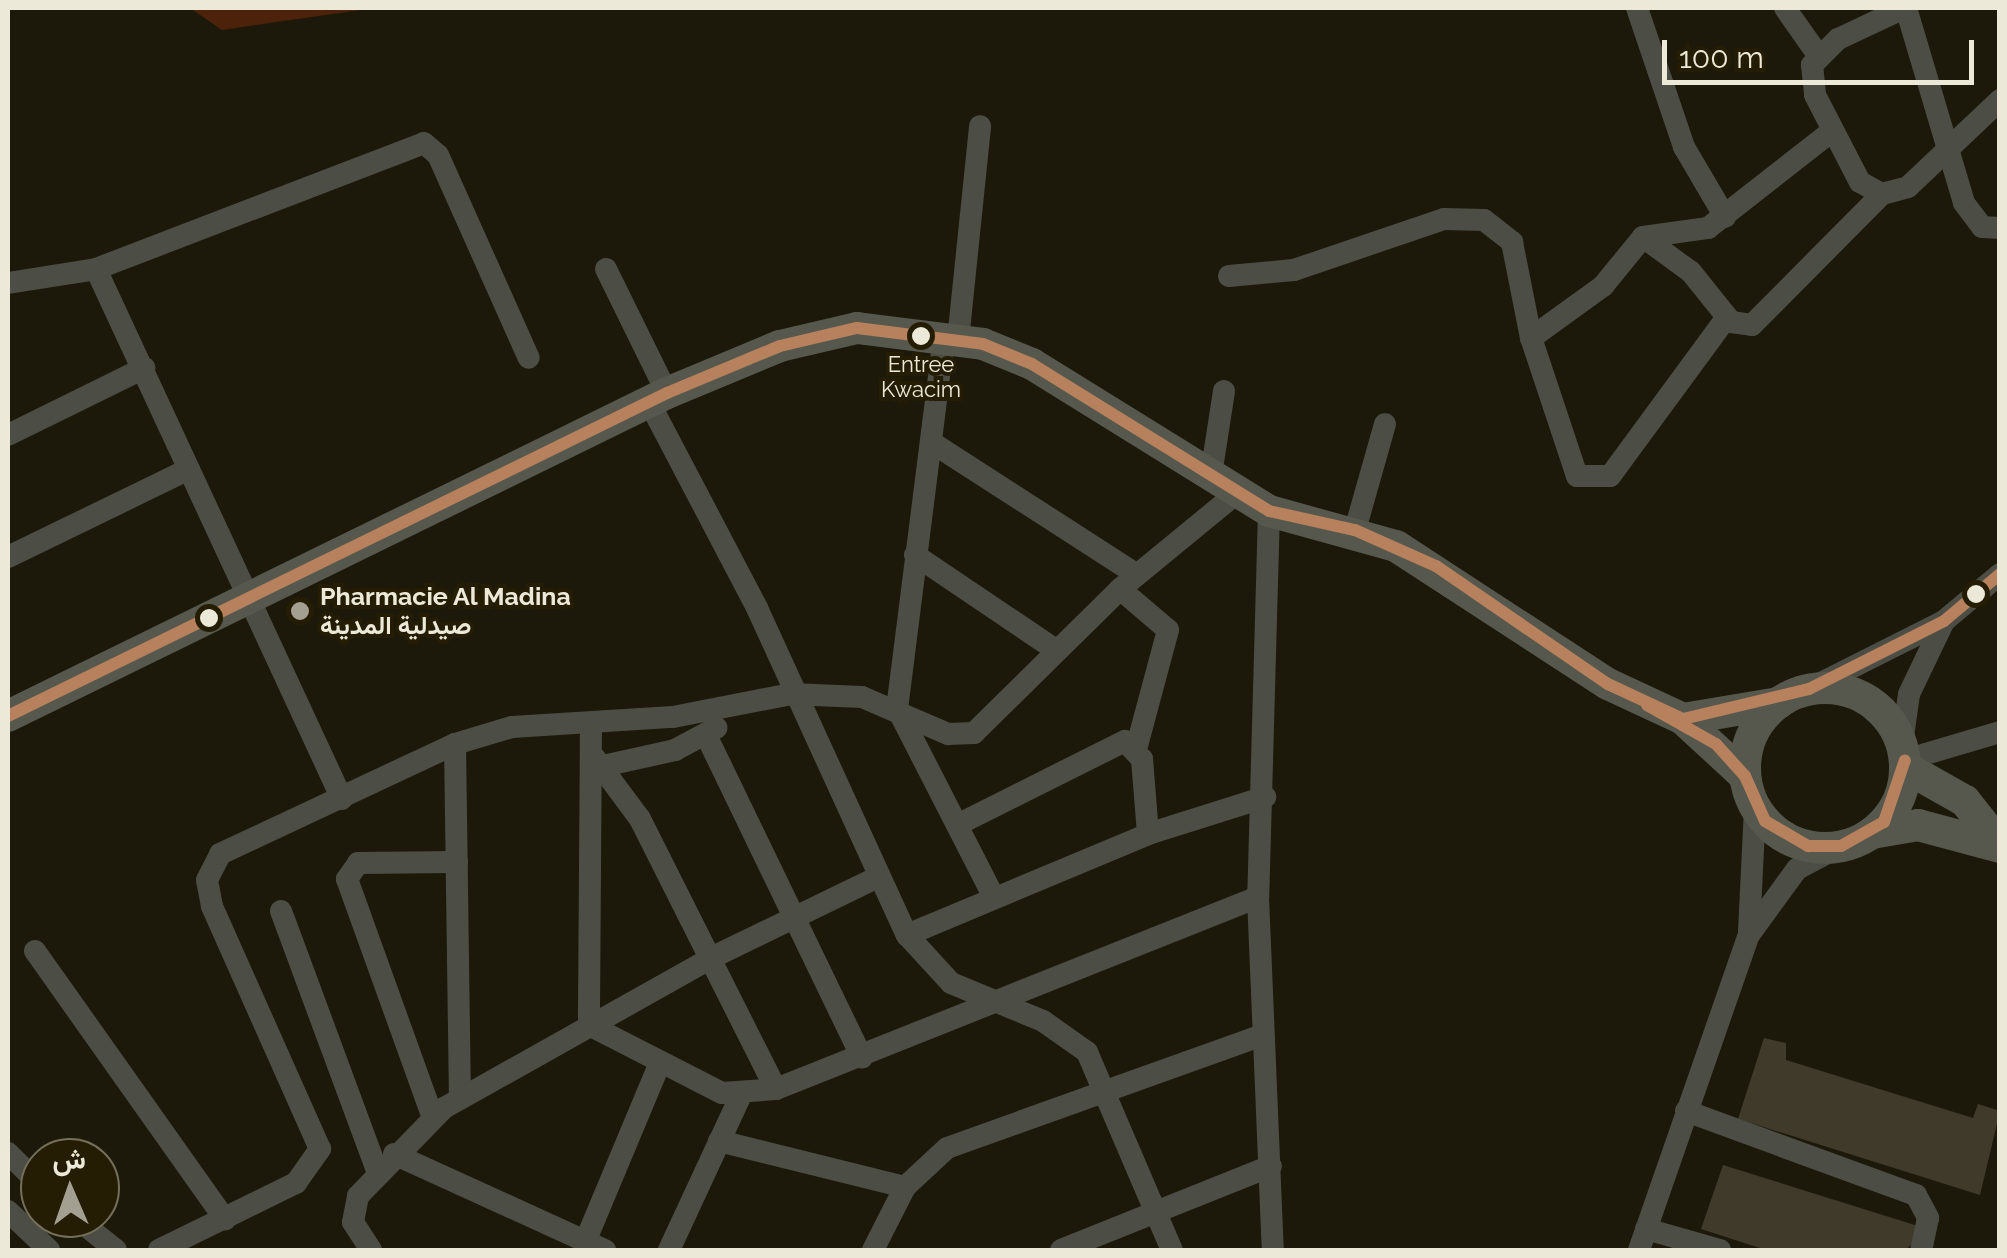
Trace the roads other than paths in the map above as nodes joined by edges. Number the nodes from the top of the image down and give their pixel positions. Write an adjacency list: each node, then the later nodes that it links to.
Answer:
1 (1637, 8): 10 (street)
2 (1785, 8): 4 (street)
3 (1905, 8): 4 (street); 8 (street)
4 (1818, 54): 7 (street)
5 (2000, 100): 8 (street)
6 (980, 126): 18 (street)
7 (1831, 132): 9 (street); 10 (street)
8 (1946, 156): 9 (street); 11 (street)
9 (1882, 194): 17 (street)
10 (1725, 217): 12 (street)
11 (2000, 228)
12 (1643, 237): 17 (street); 19 (street)
13 (96, 269): 16 (street); 20 (street); 21 (street)
14 (606, 269): 23 (street)
15 (1229, 276): 19 (street)
16 (8, 282)
17 (1726, 316): 19 (street)
18 (951, 338): 23 (street); 26 (street); 28 (street)
19 (1531, 338)
20 (529, 358)
21 (144, 368): 25 (street); 27 (street)
22 (1224, 391): 28 (street)
23 (658, 398): 35 (street); 39 (street)
24 (1385, 424): 30 (street)
25 (8, 435)
26 (931, 442): 31 (street); 34 (street)
27 (188, 470): 32 (street); 35 (street)
28 (1225, 484): 29 (street); 34 (street)
29 (1270, 511): 30 (street); 53 (street)
30 (1355, 530): 44 (street)
31 (915, 554): 37 (street); 42 (street)
32 (8, 558)
33 (2000, 574): 36 (street)
34 (1128, 582): 37 (street); 49 (street)
35 (246, 601): 43 (street); 54 (street)
36 (1944, 621): 38 (street); 50 (street)
37 (1056, 650): 42 (street)
38 (1809, 690): 40 (street); 50 (street)
39 (791, 694): 41 (street); 42 (street); 62 (street)
40 (1778, 703): 44 (street); 52 (street)
41 (724, 707): 45 (street); 47 (street)
42 (896, 708): 56 (street)
43 (8, 716)
44 (1683, 718): 52 (street)
45 (592, 724): 48 (street); 51 (street)
46 (2000, 732): 50 (street)
47 (707, 736): 51 (street); 66 (street)
48 (455, 744): 54 (street); 61 (street)
49 (1138, 746): 56 (street); 58 (street)
50 (1904, 757): 57 (street); 60 (street)
51 (599, 762): 70 (street); 72 (street)
52 (1745, 776): 55 (street)
53 (1265, 797): 58 (street); 64 (street)
54 (342, 799): 89 (street)
55 (1755, 807): 59 (street); 68 (street)
56 (956, 825): 63 (street)
57 (1872, 833): 59 (street); 60 (street)
58 (1148, 834): 63 (street)
59 (1841, 846): 68 (street)
60 (2000, 846)
61 (456, 862): 79 (street); 81 (street)
62 (876, 878): 66 (street); 67 (street)
63 (992, 896): 67 (street)
64 (1258, 897): 71 (street); 73 (street)
65 (282, 911): 85 (street)
66 (791, 918): 70 (street); 74 (street)
67 (907, 935): 71 (street)
68 (1749, 935): 80 (street)
69 (35, 950): 89 (street)
70 (710, 958): 72 (street); 76 (street)
71 (991, 1000): 74 (street); 77 (street)
72 (589, 1024): 75 (street); 79 (street)
73 (1260, 1036): 77 (street); 84 (street)
74 (862, 1058): 76 (street)
75 (660, 1063): 78 (street); 93 (street)
76 (776, 1090): 78 (street)
77 (1106, 1090): 86 (street); 88 (street)
78 (741, 1094): 82 (street)
79 (460, 1097): 81 (street)
80 (1686, 1110): 90 (street); 103 (street)
81 (433, 1118): 83 (street)
82 (719, 1141): 86 (street); 97 (street)
83 (394, 1154): 85 (street); 93 (street)
84 (1271, 1166): 88 (street); 101 (street)
85 (376, 1171): 96 (street)
86 (905, 1187): 98 (street)
87 (8, 1211): 94 (street)
88 (1159, 1215): 92 (street); 100 (street)
89 (225, 1219): 91 (street)
90 (1642, 1240): 102 (street)
91 (200, 1242): 95 (street)
92 (1104, 1244): 99 (street)
93 (595, 1246)
94 (49, 1250)
95 (159, 1250)
96 (371, 1250)
97 (669, 1250)
98 (873, 1250)
99 (1061, 1250)
100 (1172, 1250)
101 (1272, 1250)
102 (1720, 1250)
103 (1921, 1250)

